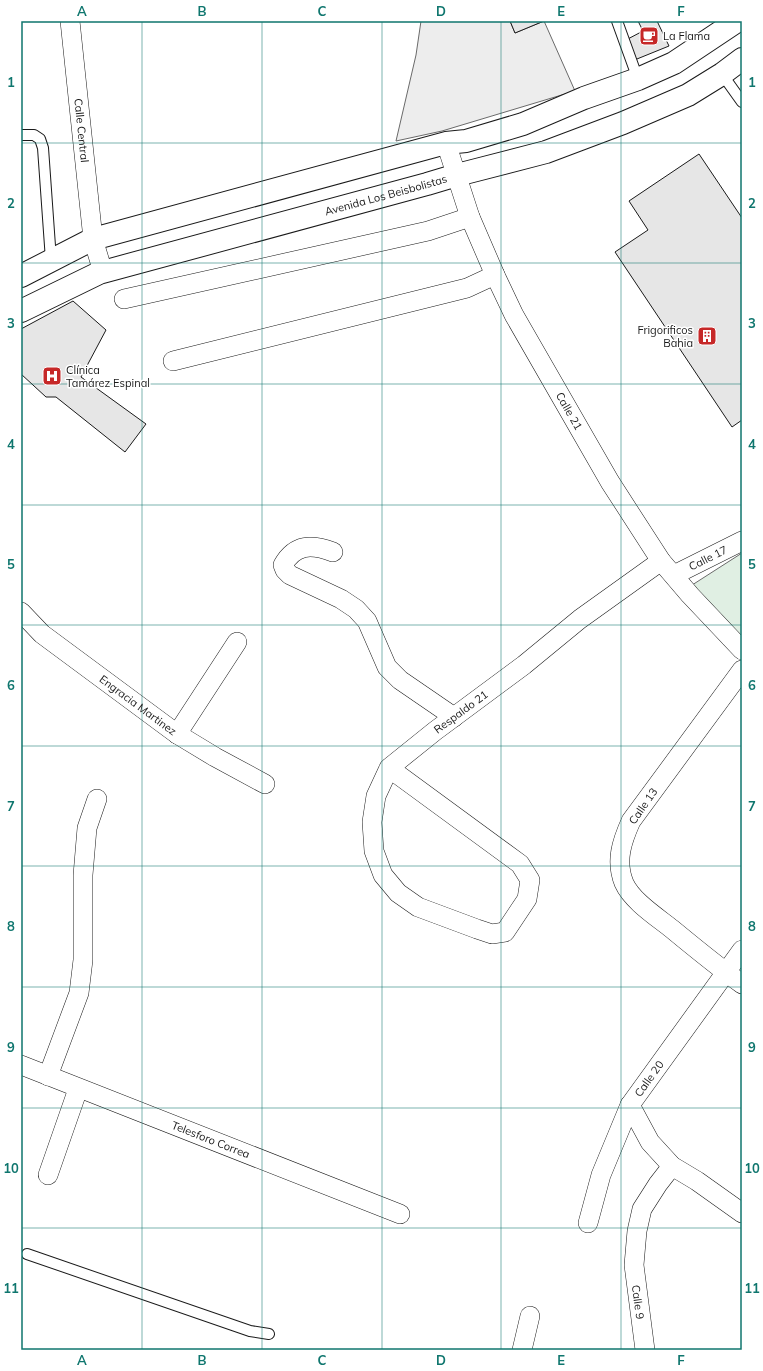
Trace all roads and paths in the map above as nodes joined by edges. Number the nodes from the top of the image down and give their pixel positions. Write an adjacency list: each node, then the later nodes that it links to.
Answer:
1 (70, 21): 12 (street, Calle Central)
2 (617, 21): 6 (lane)
3 (737, 21): 6 (main road)
4 (742, 59): 5 (main road, Avenida Los Beisbolistas)
5 (722, 74): 7 (lane); 10 (main road, Avenida Los Beisbolistas)
6 (638, 79): 9 (main road)
7 (742, 102)
8 (21, 135): 13 (lane)
9 (446, 144): 10 (street, Calle 21); 12 (main road)
10 (457, 175): 11 (street, Calle 21); 14 (main road, Avenida Los Beisbolistas)
11 (470, 218): 15 (street, Calle 21); 17 (street)
12 (93, 239): 13 (main road); 14 (street, Calle Central)
13 (51, 260): 16 (main road)
14 (103, 272): 18 (main road, Avenida Los Beisbolistas)
15 (495, 275): 19 (street); 22 (street, Calle 21)
16 (21, 276)
17 (124, 299)
18 (21, 311)
19 (173, 361)
20 (742, 541): 23 (street, Calle 17)
21 (333, 552): 28 (street)
22 (661, 561): 23 (street, Calle 21); 28 (street, Respaldo 21)
23 (674, 576): 26 (street, Calle 21)
24 (21, 612): 29 (street, Engracia Martinez)
25 (237, 642): 29 (street)
26 (742, 650)
27 (742, 670): 34 (street, Calle 13)
28 (454, 717): 30 (street, Respaldo 21)
29 (177, 734): 31 (street, Engracia Martinez)
30 (390, 768): 30 (street, Respaldo 21)
31 (265, 784)
32 (97, 799): 37 (street)
33 (742, 950): 34 (street, Calle 20)
34 (725, 972): 35 (street, Calle 13); 39 (street, Calle 20)
35 (742, 984)
36 (21, 1065): 37 (street, Telesforo Correa)
37 (48, 1076): 38 (street, Telesforo Correa)
38 (78, 1088): 41 (street); 43 (street, Telesforo Correa)
39 (630, 1105): 40 (street); 44 (street, Calle 20)
40 (672, 1166): 42 (street); 49 (street, Calle 9)
41 (48, 1175)
42 (742, 1213)
43 (400, 1214)
44 (588, 1223)
45 (27, 1254): 47 (lane)
46 (530, 1316): 48 (street)
47 (269, 1334)
48 (522, 1350)
49 (645, 1350)

